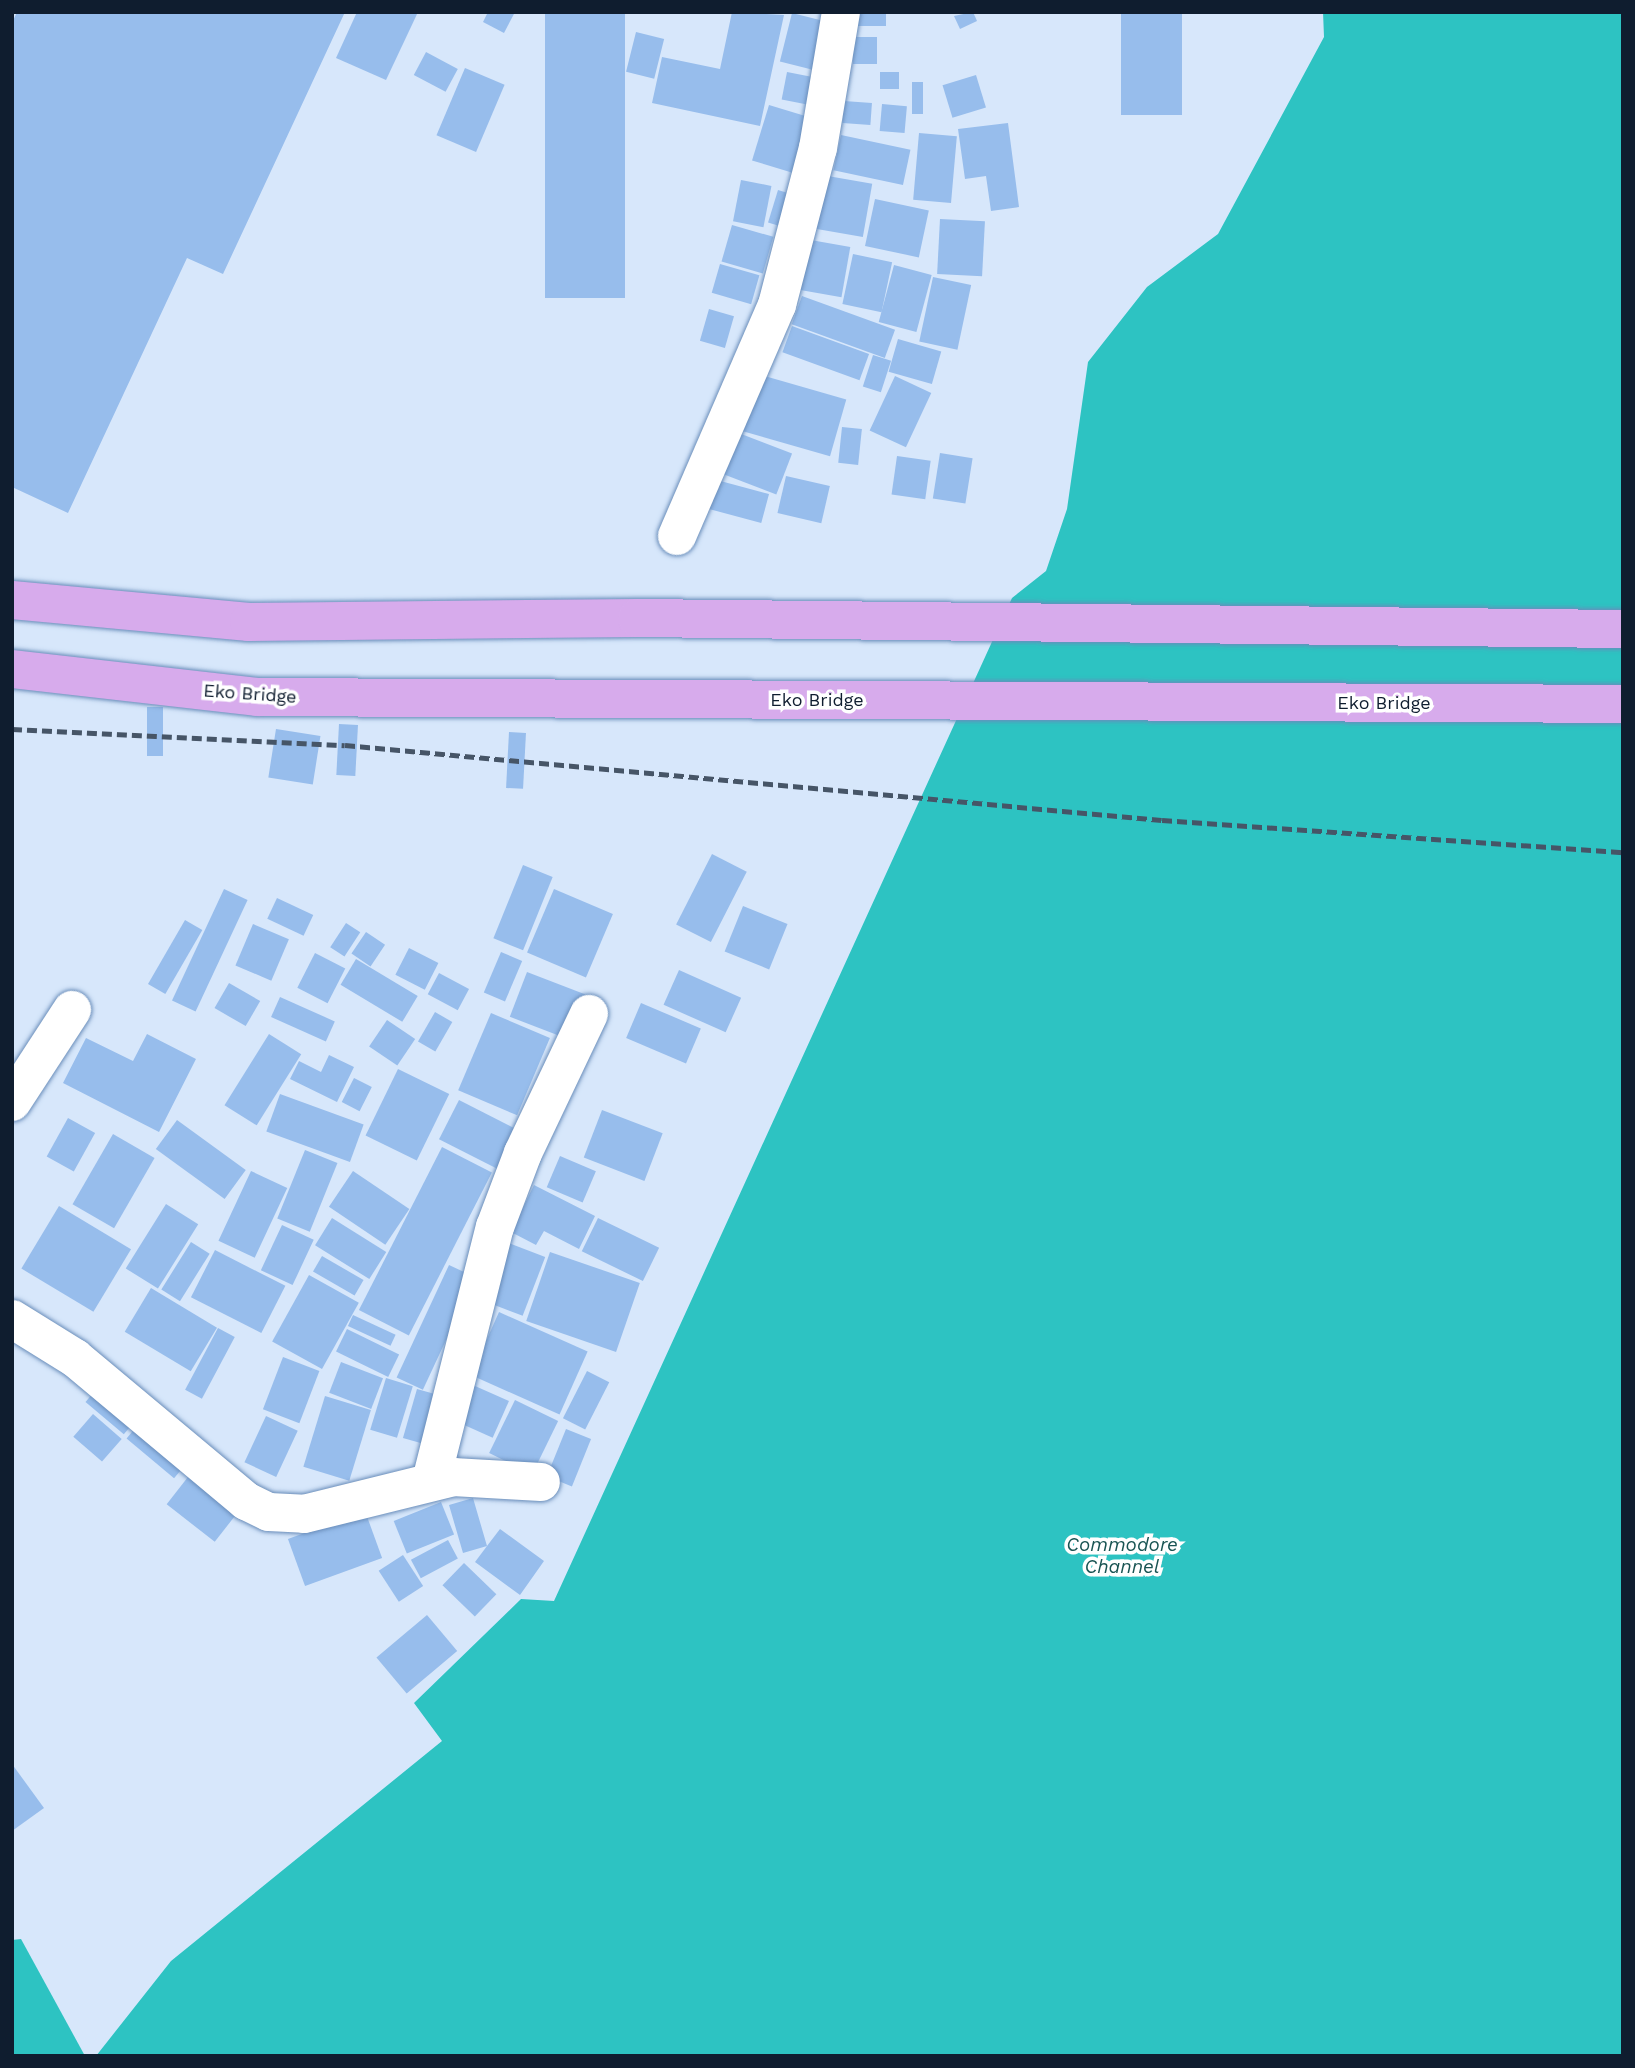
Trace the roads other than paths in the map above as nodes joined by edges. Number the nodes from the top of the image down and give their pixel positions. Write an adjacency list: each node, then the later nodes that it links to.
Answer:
1 (841, 12): 2 (street)
2 (677, 536)
3 (12, 600): 4 (highway)
4 (1623, 629)
5 (12, 669): 6 (highway, Eko Bridge)
6 (1623, 704)
7 (72, 1010): 9 (street)
8 (589, 1014): 12 (street)
9 (12, 1102)
10 (12, 1319): 11 (street)
11 (218, 1478): 12 (street); 14 (street)
12 (431, 1480): 13 (street)
13 (541, 1482)
14 (276, 1494)

